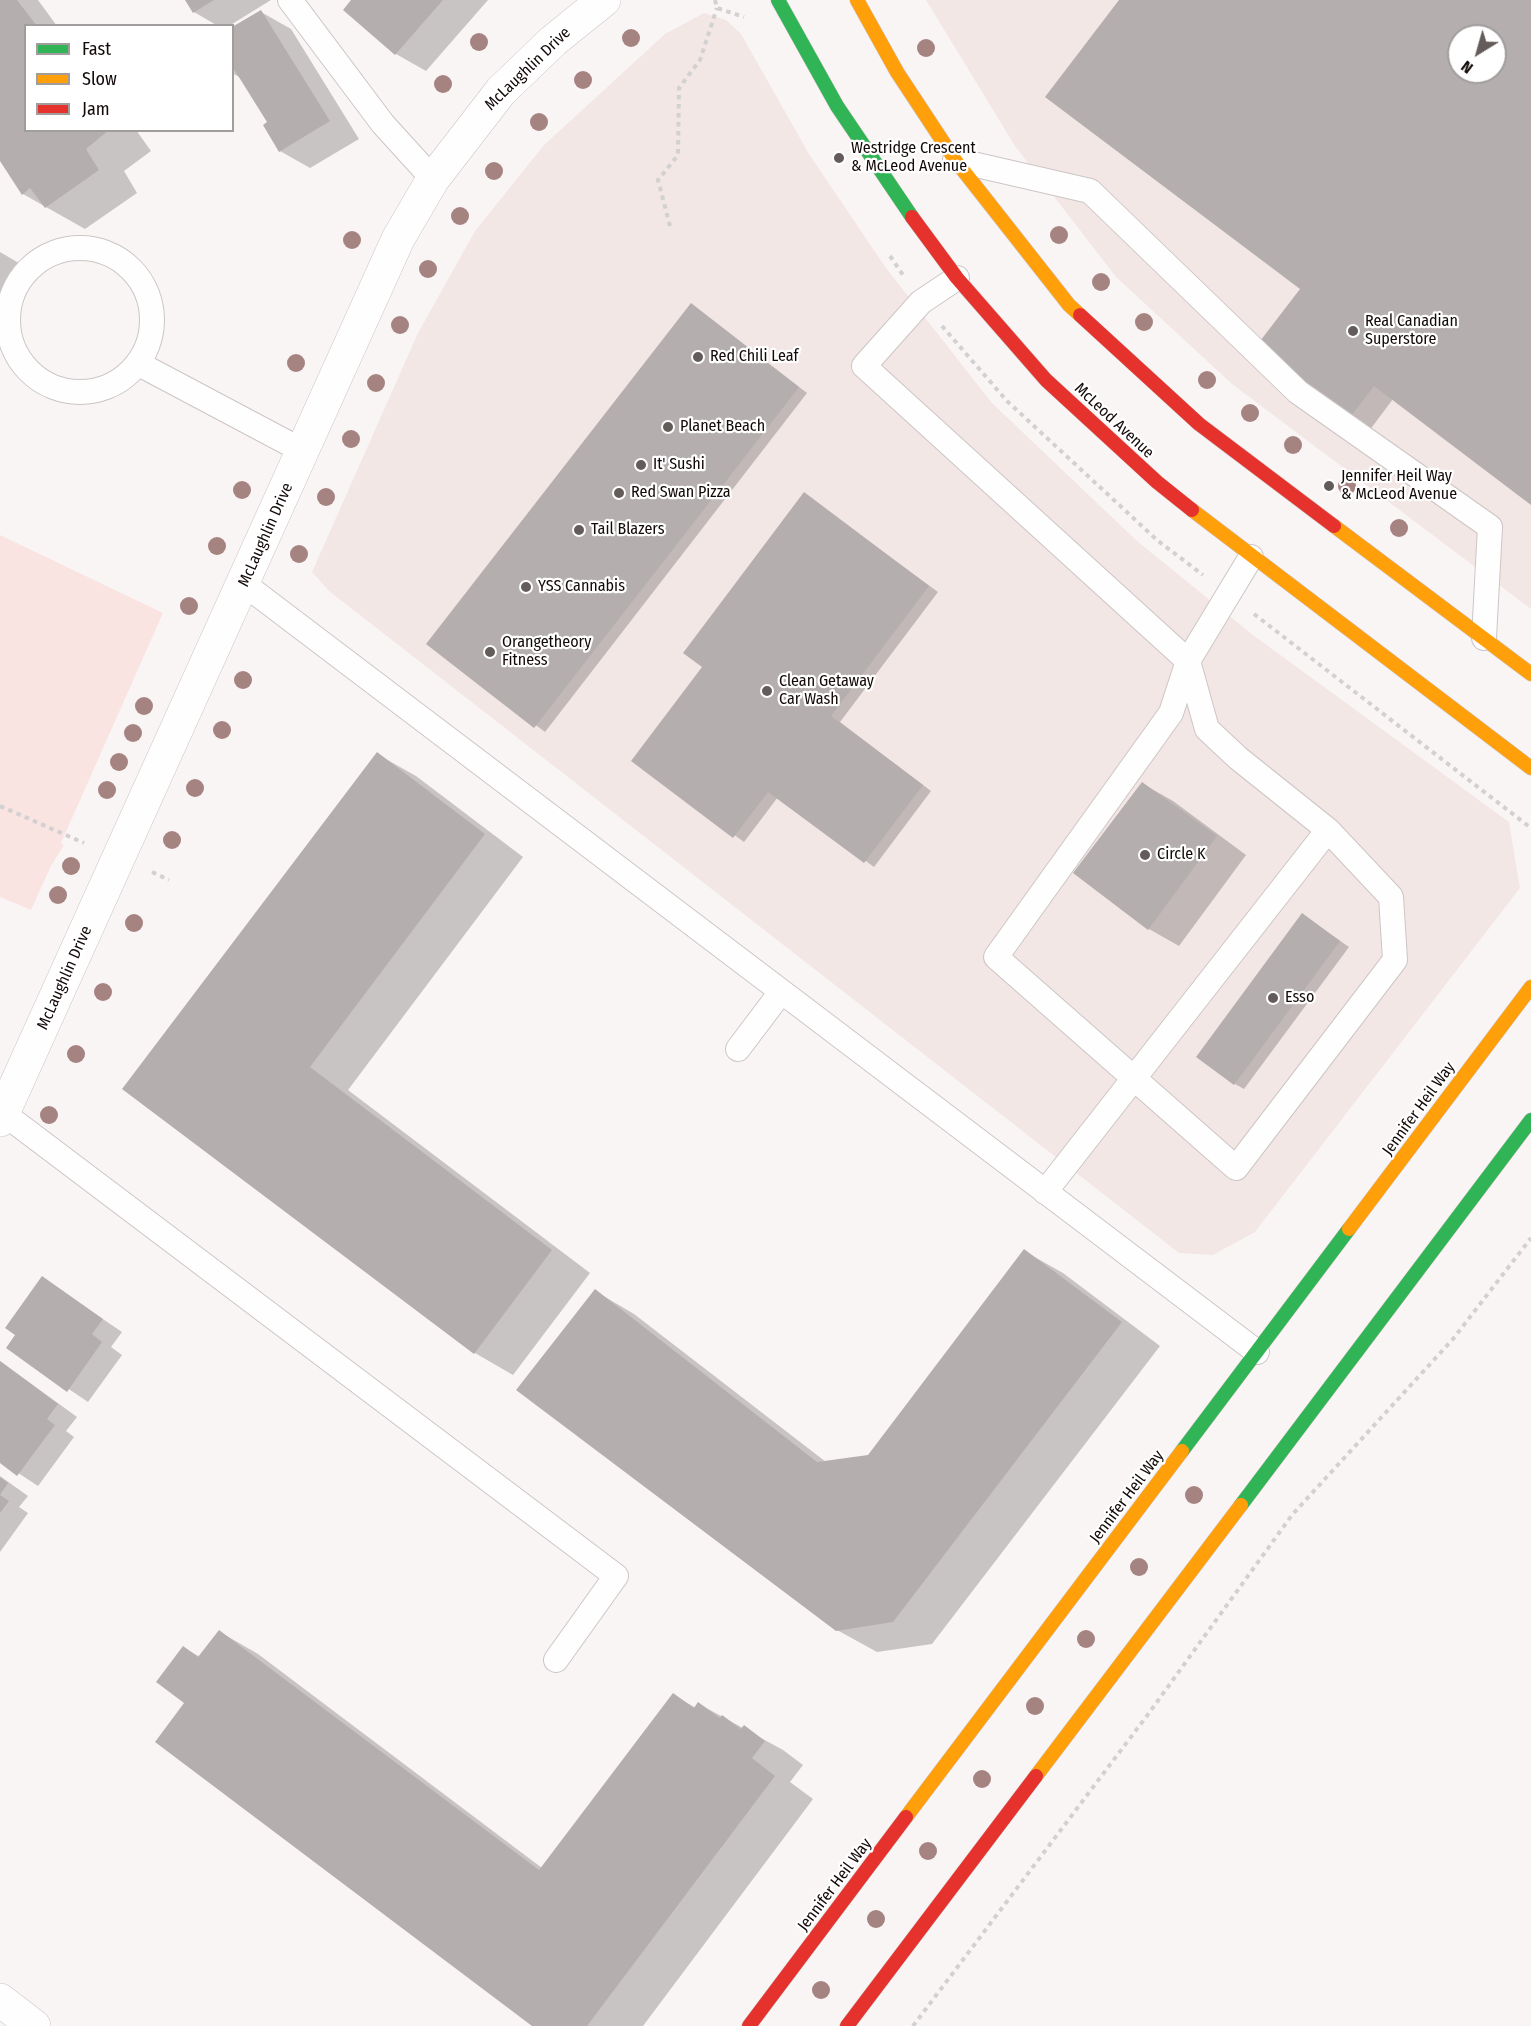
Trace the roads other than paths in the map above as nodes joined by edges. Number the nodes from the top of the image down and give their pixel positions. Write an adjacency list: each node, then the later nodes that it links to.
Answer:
1 (604, 0): 6 (street, McLaughlin Drive)
2 (778, 0): 7 (main road, McLeod Avenue)
3 (857, 0): 5 (main road)
4 (300, 4): 6 (lane)
5 (955, 160): 12 (main road); 12 (lane)
6 (433, 179): 9 (street, McLaughlin Drive)
7 (957, 278): 10 (main road, McLeod Avenue); 13 (lane)
8 (139, 364): 8 (lane); 9 (lane)
9 (303, 451): 11 (street, McLaughlin Drive)
10 (1251, 557): 13 (lane); 15 (main road, McLeod Avenue)
11 (244, 584): 18 (lane); 21 (street, McLaughlin Drive)
12 (1484, 639): 14 (main road)
13 (1188, 662): 16 (lane); 20 (lane)
14 (1531, 674)
15 (1531, 768)
16 (1328, 830): 20 (lane); 20 (lane)
17 (1531, 987): 24 (main road, Jennifer Heil Way)
18 (781, 992): 19 (lane); 23 (lane)
19 (738, 1049)
20 (1134, 1078): 23 (lane)
21 (2, 1117): 25 (lane)
22 (1531, 1120): 29 (main road)
23 (1046, 1192): 24 (lane)
24 (1257, 1352): 28 (main road, Jennifer Heil Way)
25 (556, 1660)
26 (0, 2001): 27 (street)
27 (34, 2026)
28 (749, 2026)
29 (847, 2026)

